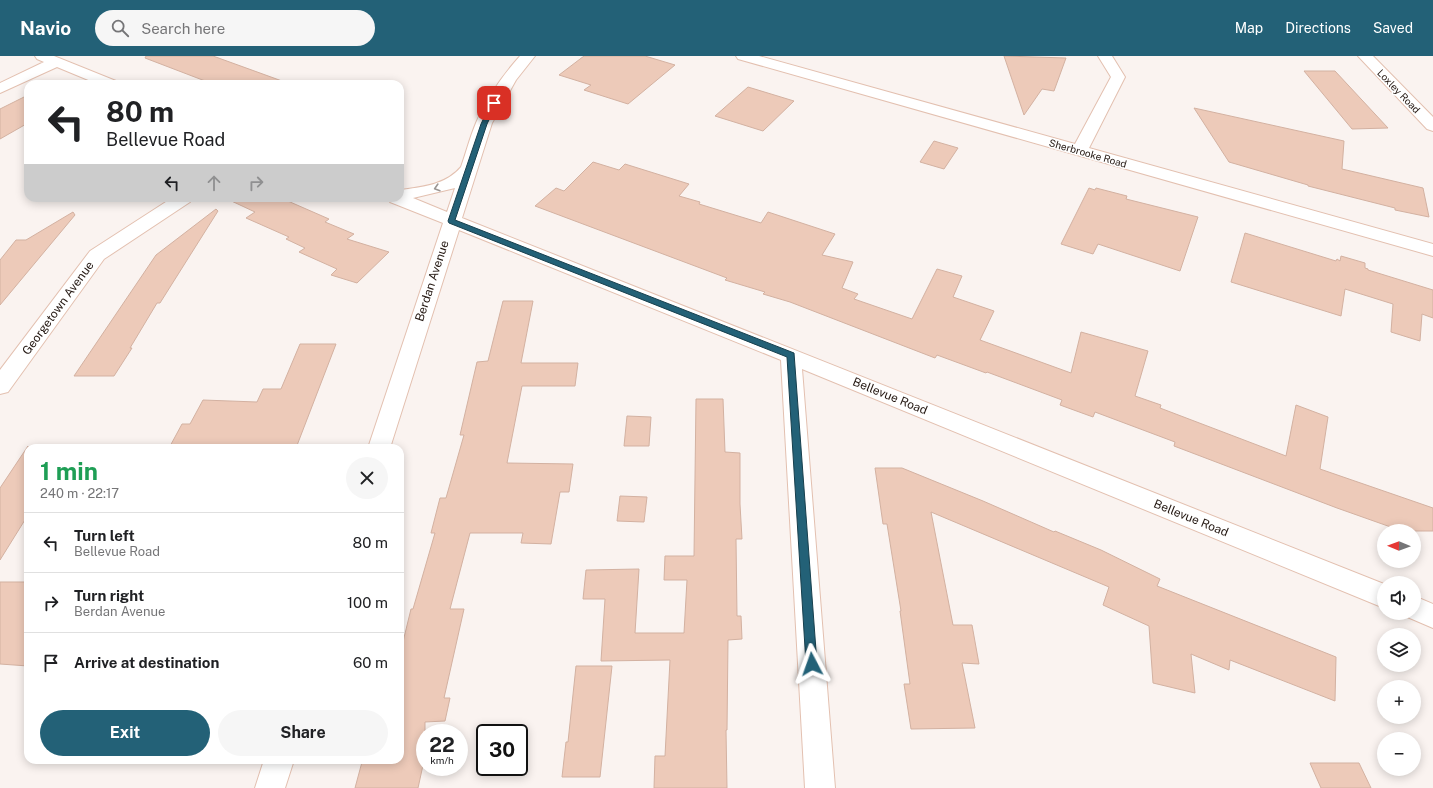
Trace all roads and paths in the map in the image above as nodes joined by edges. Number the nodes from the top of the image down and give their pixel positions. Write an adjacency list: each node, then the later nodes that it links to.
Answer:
1 (42, 56): 6 (street)
2 (528, 56): 11 (street, Berdan Avenue)
3 (743, 56): 10 (street, Sherbrooke Road)
4 (1105, 56): 10 (street)
5 (1365, 56): 9 (street, Loxley Road)
6 (56, 62): 7 (street); 8 (street)
7 (101, 80)
8 (0, 89)
9 (1433, 126)
10 (1079, 151): 16 (street, Sherbrooke Road)
11 (468, 169): 12 (street, one-way to 12); 15 (street, Berdan Avenue)
12 (404, 194)
13 (404, 201): 15 (street, Bellevue Road)
14 (178, 202): 18 (street, Georgetown Avenue)
15 (451, 221): 17 (street, Bellevue Road); 19 (street, Berdan Avenue)
16 (1433, 250)
17 (791, 356): 20 (street, Bellevue Road); 25 (street)
18 (0, 386)
19 (380, 444)
20 (1377, 593)
21 (1421, 611): 22 (street)
22 (1433, 616)
23 (278, 764): 24 (street)
24 (270, 788)
25 (820, 788)

